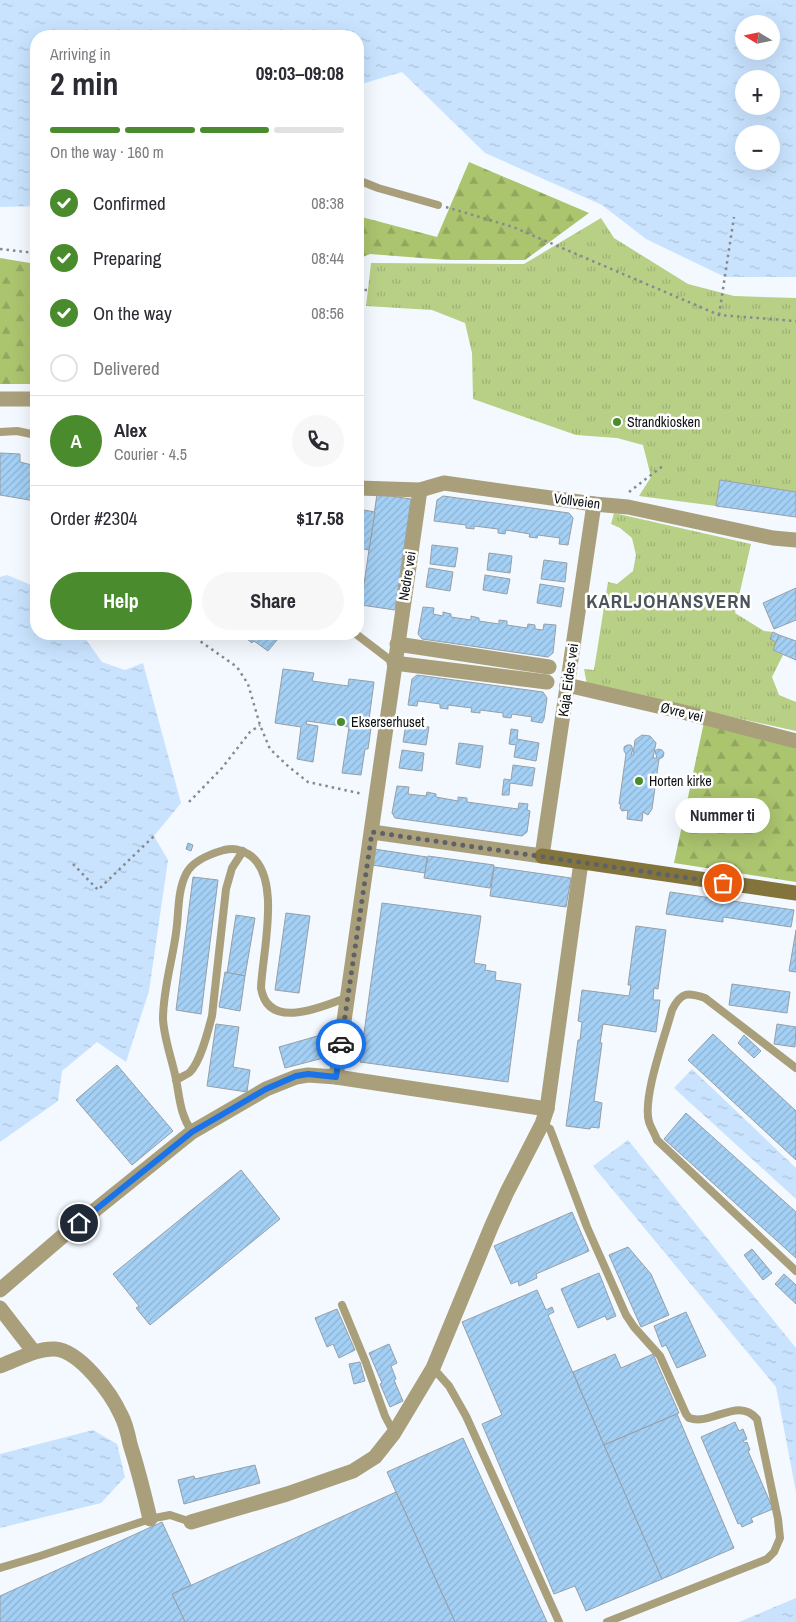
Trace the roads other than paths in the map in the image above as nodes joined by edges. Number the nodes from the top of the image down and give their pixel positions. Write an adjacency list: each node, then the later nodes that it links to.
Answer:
1 (364, 182): 2 (lane)
2 (438, 205)
3 (0, 399): 4 (street)
4 (30, 399)
5 (0, 432): 6 (lane)
6 (30, 434)
7 (364, 488): 8 (street, Vollveien)
8 (420, 490): 9 (street, Vollveien); 12 (street, Nedre vei)
9 (594, 504): 10 (street, Vollveien); 14 (street, Kaja Eides vei)
10 (796, 540)
11 (364, 640): 13 (lane)
12 (397, 644): 13 (street, Nedre vei); 13 (street)
13 (394, 663): 16 (street, Nedre vei)
14 (567, 685): 15 (street, Øvre vei); 18 (street, Kaja Eides vei)
15 (796, 741)
16 (372, 832): 18 (street); 21 (street, Nedre vei)
17 (243, 851): 21 (lane); 24 (lane); 24 (lane)
18 (542, 856): 19 (main road)
19 (581, 862): 20 (main road); 25 (street)
20 (796, 893)
21 (348, 997): 23 (street, Nedre vei)
22 (796, 1068): 28 (lane)
23 (336, 1077): 25 (street); 27 (street)
24 (176, 1080): 27 (lane)
25 (547, 1109): 26 (street)
26 (542, 1124): 34 (street); 40 (lane)
27 (192, 1132): 29 (street)
28 (796, 1271)
29 (0, 1290)
30 (342, 1305): 35 (lane)
31 (0, 1308): 32 (street)
32 (34, 1352): 33 (street); 36 (street)
33 (0, 1366)
34 (433, 1368): 35 (street); 39 (lane)
35 (394, 1434): 37 (street)
36 (150, 1518): 37 (lane); 38 (lane)
37 (191, 1522)
38 (0, 1568)
39 (559, 1622)
40 (608, 1622)

